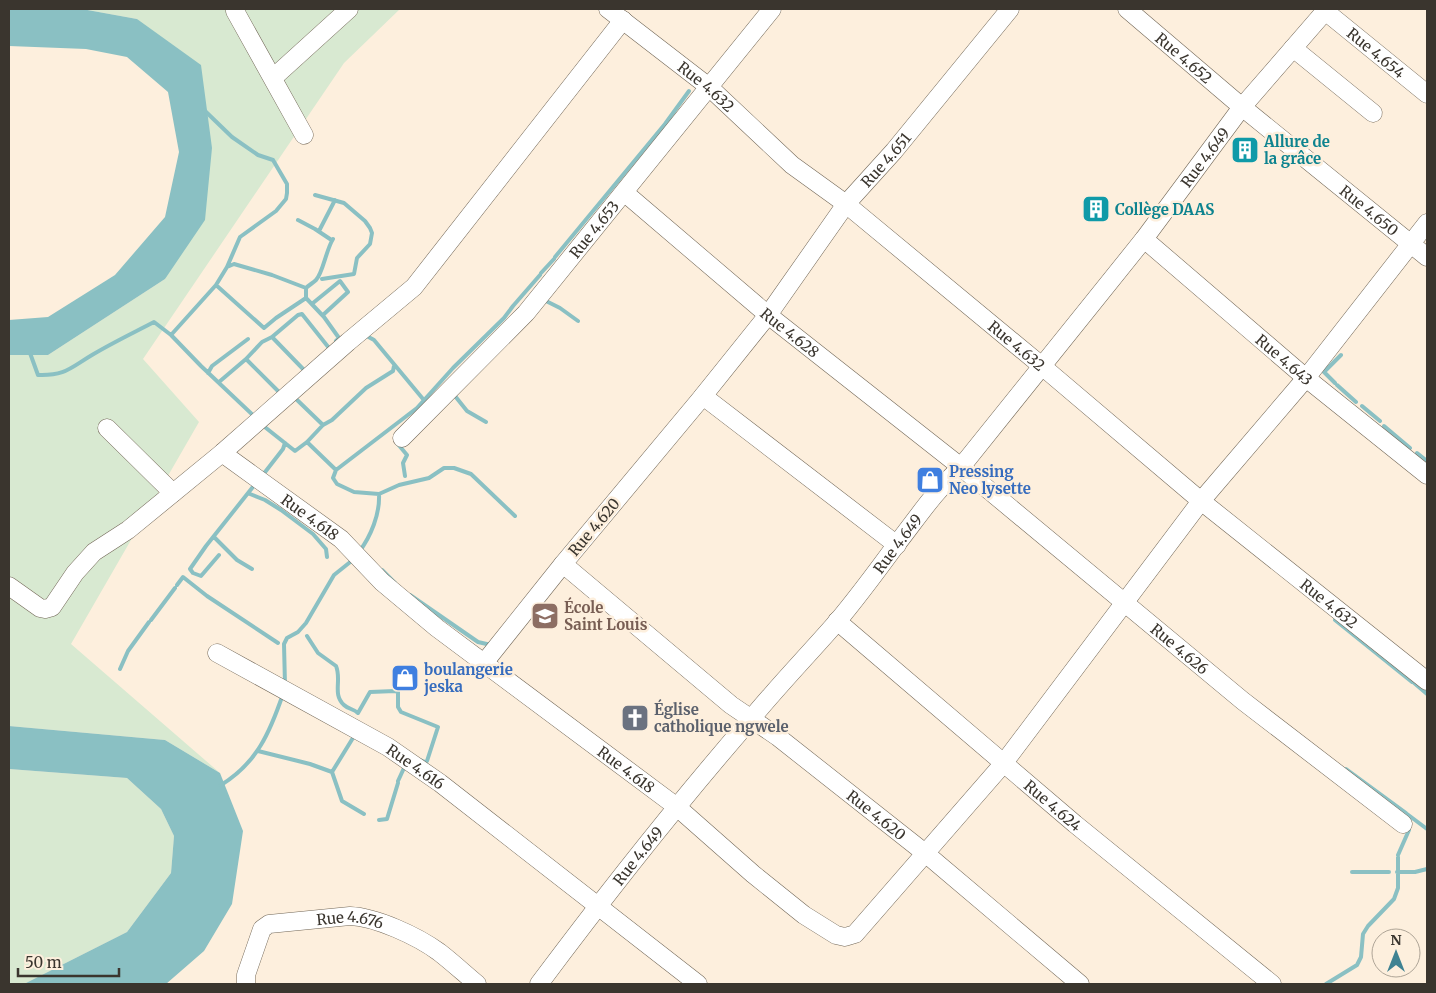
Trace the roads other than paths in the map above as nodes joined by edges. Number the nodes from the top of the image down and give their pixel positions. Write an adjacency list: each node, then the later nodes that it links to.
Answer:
1 (233, 9): 10 (street)
2 (349, 9): 10 (street)
3 (608, 9): 8 (street, Rue 4.632)
4 (772, 9): 11 (street, Rue 4.653)
5 (1010, 9): 17 (street, Rue 4.651)
6 (1127, 9): 13 (street, Rue 4.652)
7 (1326, 10): 9 (street, Rue 4.649); 12 (street, Rue 4.654)
8 (623, 20): 11 (street, Rue 4.632); 28 (street)
9 (1293, 48): 13 (street, Rue 4.649); 14 (street)
10 (273, 78): 15 (street)
11 (709, 87): 16 (street, Rue 4.653); 17 (street, Rue 4.632)
12 (1427, 94)
13 (1242, 107): 19 (street, Rue 4.649); 20 (street, Rue 4.650)
14 (1373, 113)
15 (304, 135)
16 (625, 193): 22 (street, Rue 4.628); 27 (street, Rue 4.653)
17 (846, 204): 22 (street, Rue 4.651); 23 (street, Rue 4.632)
18 (1427, 223): 20 (street, Rue 4.618)
19 (1144, 239): 23 (street, Rue 4.649); 24 (street, Rue 4.643)
20 (1410, 243): 21 (street, Rue 4.650); 24 (street, Rue 4.618)
21 (1427, 258)
22 (768, 315): 25 (street, Rue 4.620); 29 (street, Rue 4.628)
23 (1043, 367): 29 (street, Rue 4.649); 32 (street, Rue 4.632)
24 (1306, 378): 30 (street, Rue 4.643); 32 (street, Rue 4.618)
25 (704, 396): 33 (street); 34 (street, Rue 4.620)
26 (106, 428): 31 (street)
27 (402, 438)
28 (222, 453): 31 (street); 39 (street, Rue 4.618)
29 (961, 467): 33 (street, Rue 4.649); 36 (street, Rue 4.626)
30 (1427, 475)
31 (173, 493): 35 (street)
32 (1201, 502): 36 (street, Rue 4.618); 40 (street, Rue 4.632)
33 (897, 545): 37 (street, Rue 4.649)
34 (563, 564): 39 (street); 41 (street, Rue 4.620)
35 (9, 586)
36 (1125, 604): 42 (street, Rue 4.618); 44 (street, Rue 4.626)
37 (837, 621): 41 (street, Rue 4.649); 42 (street, Rue 4.624)
38 (217, 652): 46 (street, Rue 4.616)
39 (484, 663): 43 (street, Rue 4.618)
40 (1427, 681)
41 (751, 718): 43 (street, Rue 4.649); 45 (street, Rue 4.620)
42 (1003, 764): 45 (street, Rue 4.618); 52 (street, Rue 4.624)
43 (676, 807): 45 (street, Rue 4.618); 46 (street, Rue 4.649)
44 (1403, 824)
45 (925, 853): 51 (street, Rue 4.620)
46 (598, 906): 49 (street, Rue 4.649); 50 (street, Rue 4.616)
47 (246, 984): 48 (street, Rue 4.676)
48 (477, 984)
49 (539, 984)
50 (698, 984)
51 (1080, 984)
52 (1272, 984)

